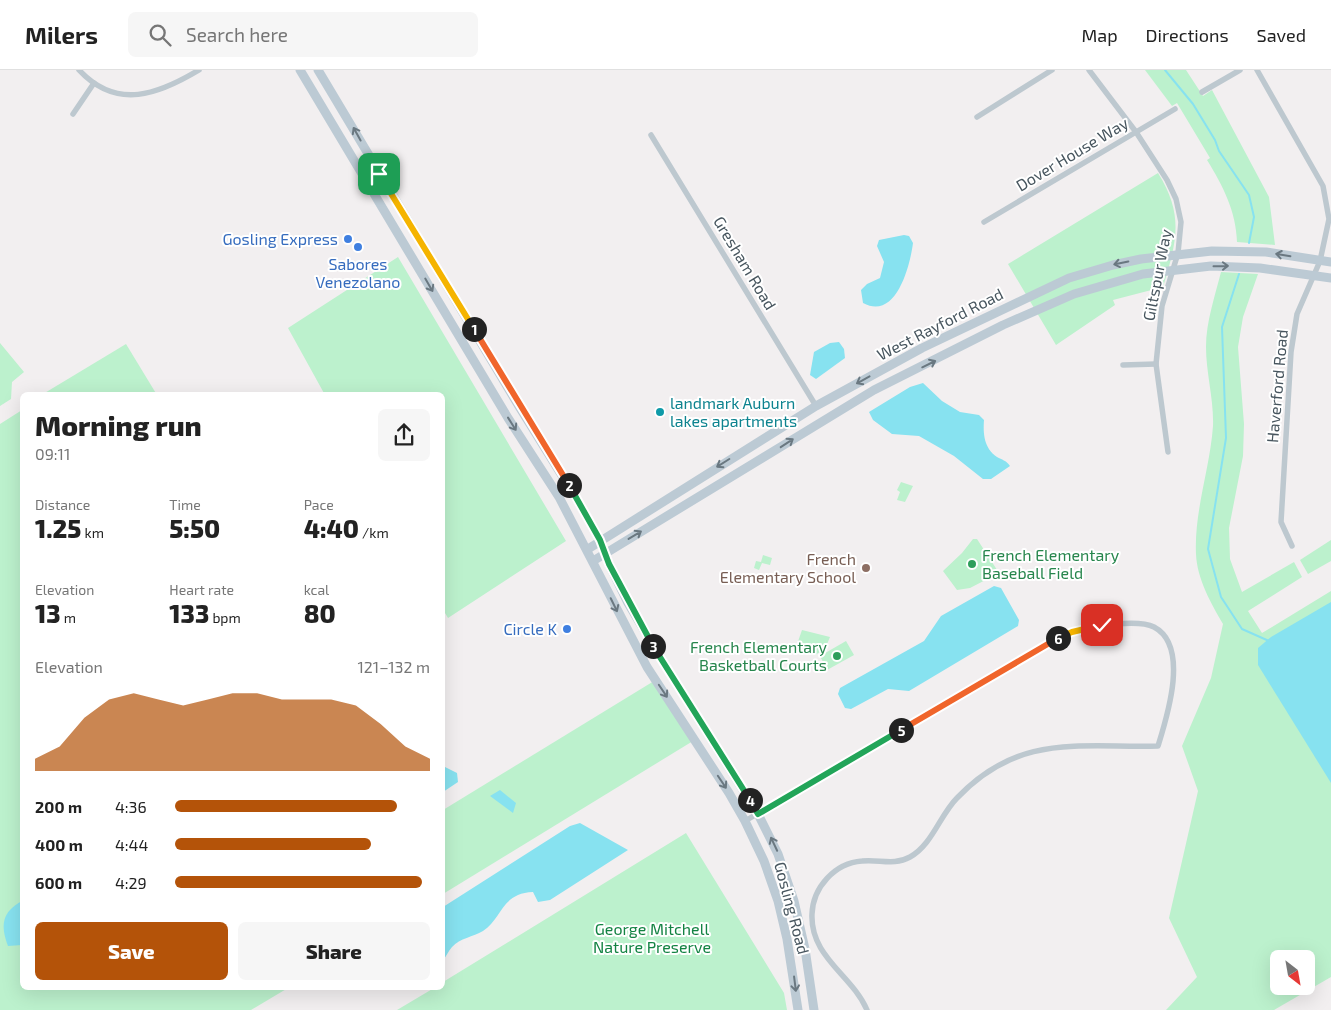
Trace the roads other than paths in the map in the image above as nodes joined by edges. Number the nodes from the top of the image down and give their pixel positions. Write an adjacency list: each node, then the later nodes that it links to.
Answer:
1 (79, 70): 9 (street)
2 (199, 70): 9 (street)
3 (300, 70): 31 (main road, Gosling Road, one-way to 31)
4 (318, 70): 29 (main road, Gosling Road, one-way to 4)
5 (1052, 70): 13 (street)
6 (1090, 70): 14 (street, Giltspur Way)
7 (1240, 70): 10 (street)
8 (1257, 70): 18 (street, Haverford Road)
9 (94, 83): 12 (street)
10 (1202, 92)
11 (1175, 109): 14 (street, Dover House Way)
12 (73, 114)
13 (977, 117)
14 (1136, 132): 16 (street, Dover House Way); 17 (street, Giltspur Way)
15 (651, 135): 27 (street, Gresham Road)
16 (984, 222)
17 (1178, 253): 18 (main road, West Rayford Road, one-way to 17); 20 (street, Giltspur Way); 23 (main road, West Rayford Road, one-way to 23)
18 (1320, 261): 19 (main road, West Rayford Road); 21 (street, Haverford Road)
19 (1331, 262)
20 (1173, 269): 21 (main road, West Rayford Road, one-way to 21); 24 (main road, West Rayford Road); 25 (street, Giltspur Way)
21 (1314, 275): 22 (main road, West Rayford Road); 30 (street, Haverford Road)
22 (1331, 278)
23 (997, 311): 24 (main road); 27 (main road, West Rayford Road, one-way to 27)
24 (1003, 325): 32 (main road, West Rayford Road, one-way to 24)
25 (1156, 364): 26 (street); 28 (street, Giltspur Way)
26 (1123, 365)
27 (816, 406): 29 (main road, West Rayford Road, one-way to 29)
28 (1168, 452)
29 (600, 540): 31 (main road, West Rayford Road); 32 (main road, Gosling Road)
30 (1292, 546)
31 (588, 549): 33 (main road, Gosling Road)
32 (605, 554): 33 (main road, West Rayford Road); 34 (main road, Gosling Road)
33 (592, 562): 35 (main road, Gosling Road, one-way to 35)
34 (758, 814): 35 (street); 37 (main road, Gosling Road, one-way to 34); 38 (street)
35 (745, 822): 36 (main road, Gosling Road, one-way to 36)
36 (798, 1010)
37 (814, 1010)
38 (867, 1010)

